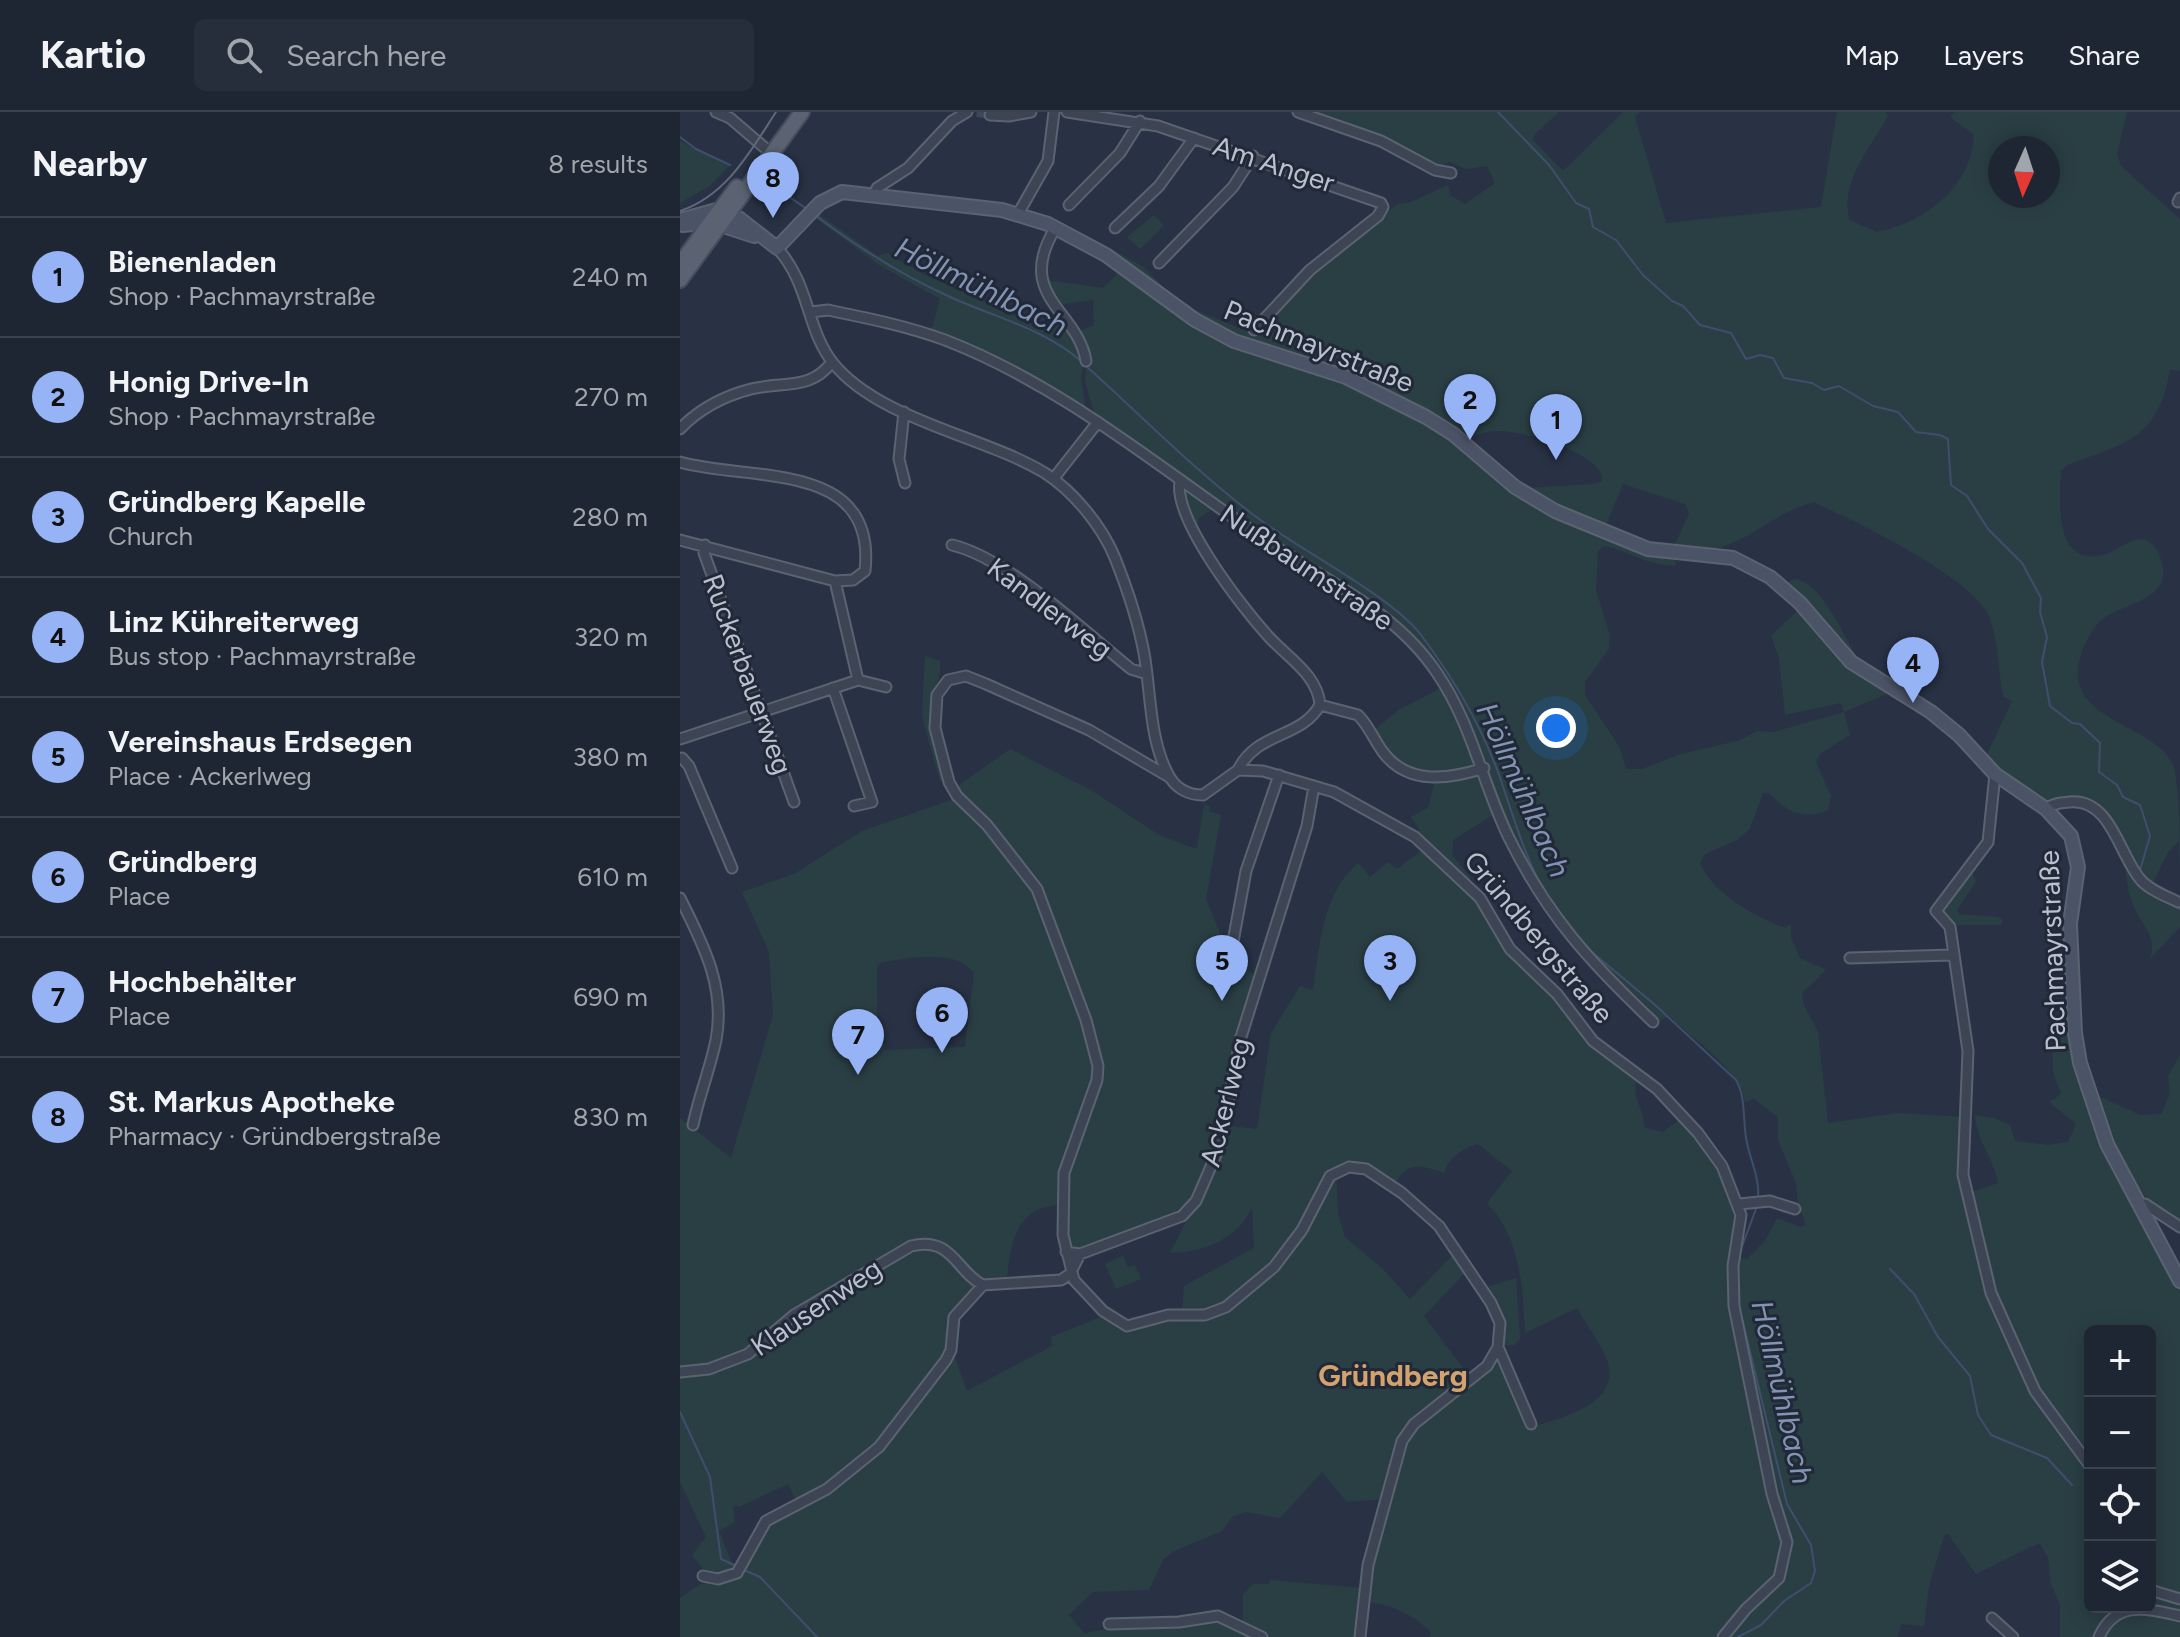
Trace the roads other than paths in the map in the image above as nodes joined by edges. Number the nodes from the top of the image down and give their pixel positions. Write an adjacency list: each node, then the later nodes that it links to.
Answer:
1 (716, 112): 9 (street)
2 (790, 112): 13 (main road)
3 (802, 112): 19 (main road)
4 (973, 112): 16 (street)
5 (1031, 112): 10 (street)
6 (1054, 112): 18 (street)
7 (1067, 112): 11 (street, Am Anger)
8 (1298, 112): 15 (street)
9 (732, 115): 13 (street)
10 (990, 115)
11 (1140, 121): 12 (street, Am Anger); 17 (street)
12 (1194, 138): 14 (street, Am Anger); 22 (street)
13 (765, 148): 19 (main road)
14 (1253, 156): 25 (street); 29 (street, Am Anger)
15 (1451, 173)
16 (874, 195): 18 (street, Pachmayrstraße); 23 (street, Pachmayrstraße)
17 (1069, 205)
18 (1018, 214): 21 (street, Pachmayrstraße)
19 (721, 216): 20 (street); 23 (street); 24 (main road); 27 (main road)
20 (681, 223): 24 (street)
21 (1056, 227): 30 (street); 53 (street, Pachmayrstraße)
22 (1115, 228)
23 (772, 245): 28 (street)
24 (693, 246): 26 (main road)
25 (1159, 263)
26 (680, 264)
27 (680, 280)
28 (811, 312): 31 (street); 33 (street, Nußbaumstraße)
29 (1254, 330)
30 (1086, 361)
31 (832, 362): 32 (street); 34 (street)
32 (904, 412): 36 (street); 38 (street)
33 (1098, 422): 36 (street); 37 (street, Nußbaumstraße)
34 (680, 429)
35 (680, 462): 42 (street)
36 (1054, 478): 43 (street)
37 (1180, 482): 47 (street); 51 (street, Nußbaumstraße)
38 (905, 483)
39 (680, 540): 40 (street)
40 (705, 545): 42 (street); 48 (street, Ruckerbauerweg)
41 (952, 545): 43 (street, Kandlerweg)
42 (835, 581): 44 (street)
43 (1147, 674): 55 (street)
44 (858, 680): 45 (street); 46 (street)
45 (886, 687)
46 (833, 688): 48 (street); 60 (street)
47 (1320, 705): 51 (street); 52 (street)
48 (761, 710): 49 (street); 59 (street, Ruckerbauerweg)
49 (680, 739)
50 (681, 759): 62 (street)
51 (1484, 768): 68 (street, Nußbaumstraße)
52 (1238, 770): 54 (street, Gründbergstraße); 55 (street)
53 (1995, 774): 61 (street, Pachmayrstraße); 65 (street)
54 (1279, 775): 58 (street, Gründbergstraße); 66 (street)
55 (1169, 777): 56 (street)
56 (949, 782): 57 (street); 74 (street)
57 (937, 785)
58 (1314, 786): 70 (street, Gründbergstraße); 75 (street, Ackerlweg)
59 (794, 802)
60 (854, 806)
61 (2046, 809): 64 (street); 71 (street, Pachmayrstraße)
62 (732, 868)
63 (680, 898): 69 (street)
64 (2178, 902)
65 (1952, 955): 67 (street); 82 (street)
66 (1230, 958)
67 (1850, 958)
68 (1653, 1022)
69 (693, 1125)
70 (1739, 1204): 72 (street); 91 (street, Gründbergstraße)
71 (2140, 1205): 73 (street); 77 (street, Pachmayrstraße)
72 (1795, 1209)
73 (2180, 1227)
74 (1066, 1252): 75 (street, Ackerlweg); 76 (street)
75 (1080, 1254): 76 (street)
76 (1070, 1274): 78 (street); 79 (street)
77 (2180, 1281)
78 (983, 1285): 80 (street, Klausenweg); 83 (street)
79 (1498, 1347): 81 (street); 90 (street)
80 (680, 1372)
81 (1531, 1424)
82 (2084, 1458)
83 (703, 1576)
84 (2156, 1592): 85 (street)
85 (2180, 1599)
86 (2180, 1616): 93 (street)
87 (1992, 1618): 92 (street)
88 (1109, 1624): 89 (street)
89 (1262, 1637)
90 (1360, 1637)
91 (1723, 1637)
92 (2013, 1637)
93 (2099, 1637)

